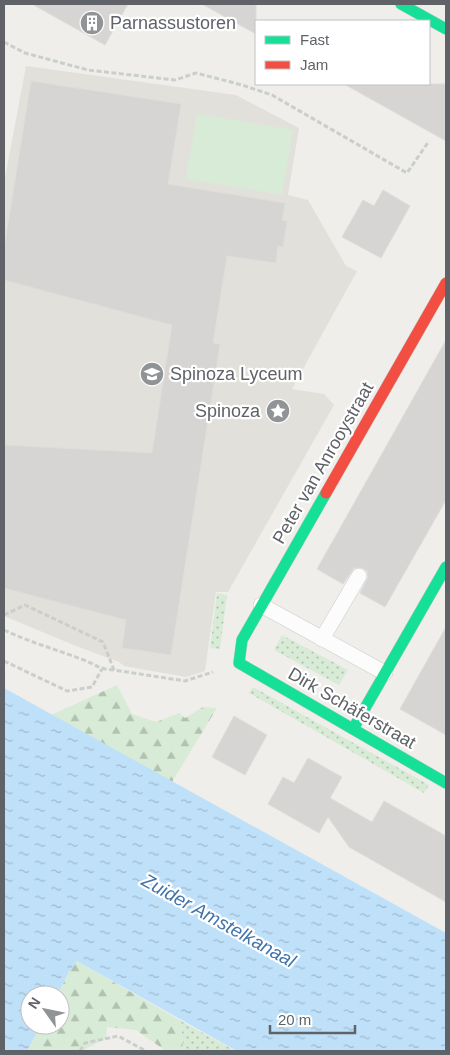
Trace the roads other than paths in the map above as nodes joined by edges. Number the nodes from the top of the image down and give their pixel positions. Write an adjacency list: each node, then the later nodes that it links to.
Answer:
1 (401, 4): 2 (street)
2 (430, 20)
3 (430, 20): 4 (street)
4 (446, 29)
5 (446, 283): 8 (street, Peter van Anrooystraat)
6 (446, 567): 11 (street)
7 (359, 576): 9 (lane)
8 (261, 605): 9 (lane); 10 (street, Peter van Anrooystraat)
9 (322, 639): 11 (lane)
10 (239, 663): 12 (street, Dirk Schäferstraat)
11 (385, 673): 12 (street)
12 (353, 728): 13 (street, Dirk Schäferstraat)
13 (446, 783)

